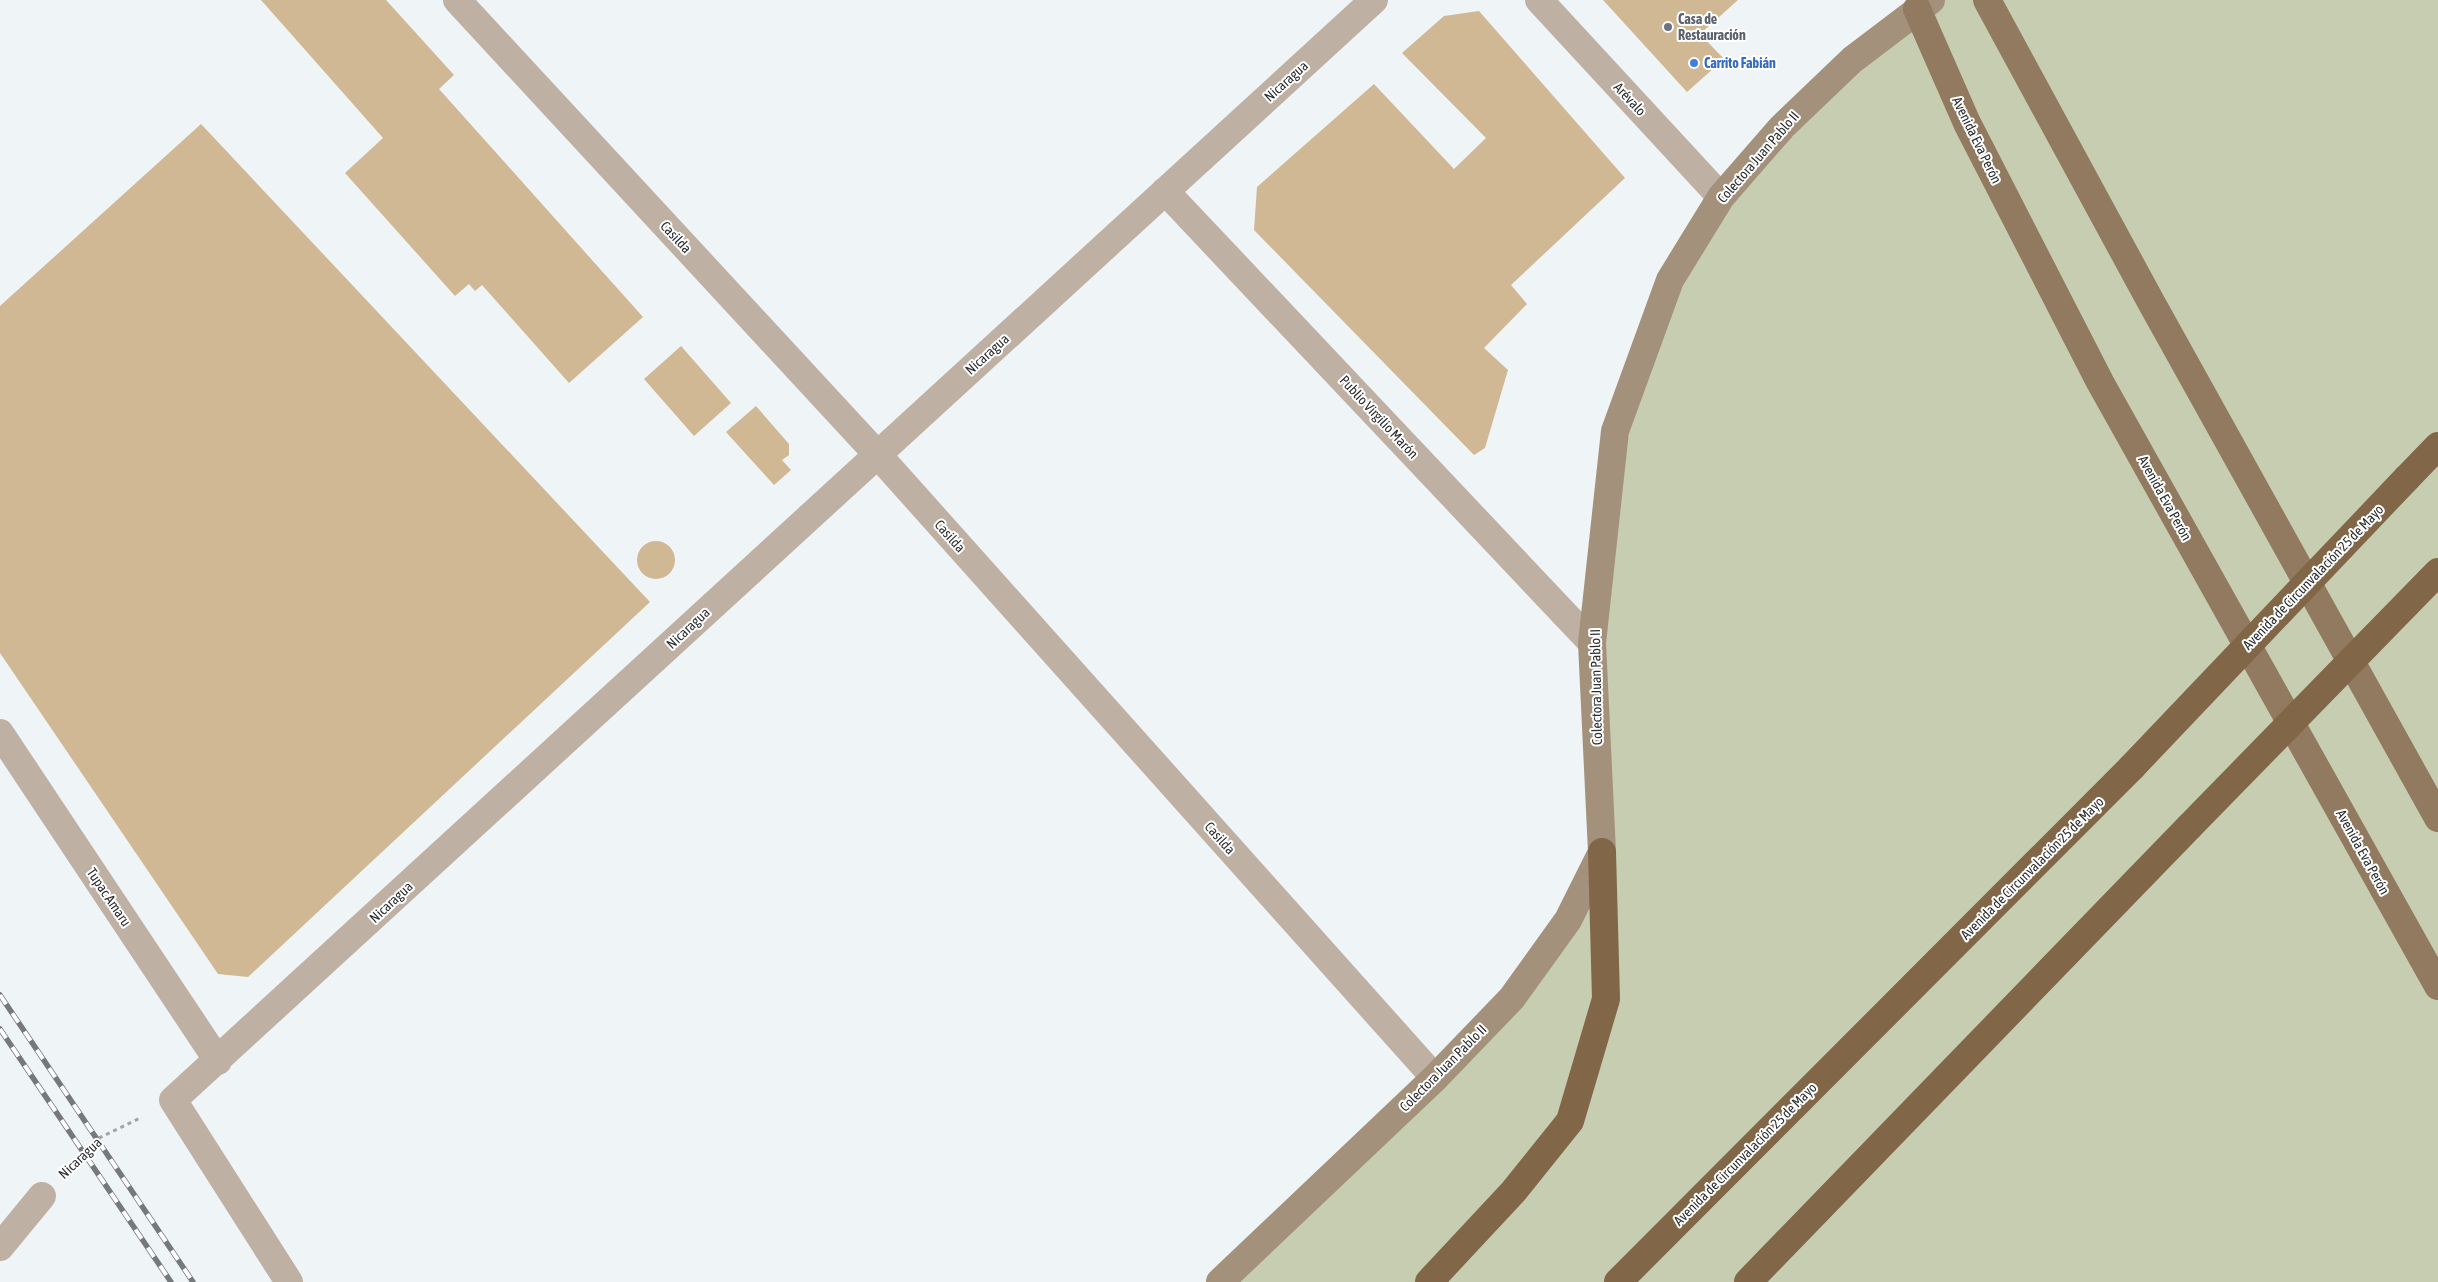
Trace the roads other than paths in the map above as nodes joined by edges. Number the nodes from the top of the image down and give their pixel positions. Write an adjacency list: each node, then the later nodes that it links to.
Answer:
1 (1374, 0): 6 (street, Nicaragua)
2 (1539, 0): 7 (street, Arévalo)
3 (1987, 0): 13 (main road)
4 (461, 1): 9 (street, Casilda)
5 (1920, 3): 7 (main road, Colectora Juan Pablo II); 15 (main road, Avenida Eva Perón)
6 (1165, 191): 9 (street, Nicaragua); 11 (street, Publio Virgilio Marón)
7 (1721, 197): 11 (main road, Colectora Juan Pablo II)
8 (2438, 446): 23 (highway, Avenida de Circunvalación 25 de Mayo, bridge)
9 (876, 454): 16 (street, Nicaragua); 17 (street, Casilda)
10 (2438, 572): 24 (highway, bridge)
11 (1592, 643): 14 (main road, Colectora Juan Pablo II)
12 (0, 733): 16 (street, Tupac Amaru)
13 (2438, 818)
14 (1602, 852): 17 (main road, Colectora Juan Pablo II); 22 (highway)
15 (2438, 986)
16 (218, 1061): 20 (street, Nicaragua)
17 (1435, 1078): 21 (main road, Colectora Juan Pablo II)
18 (42, 1196): 19 (street)
19 (0, 1247)
20 (289, 1282)
21 (1220, 1282)
22 (1429, 1282)
23 (1618, 1282)
24 (1748, 1282)

